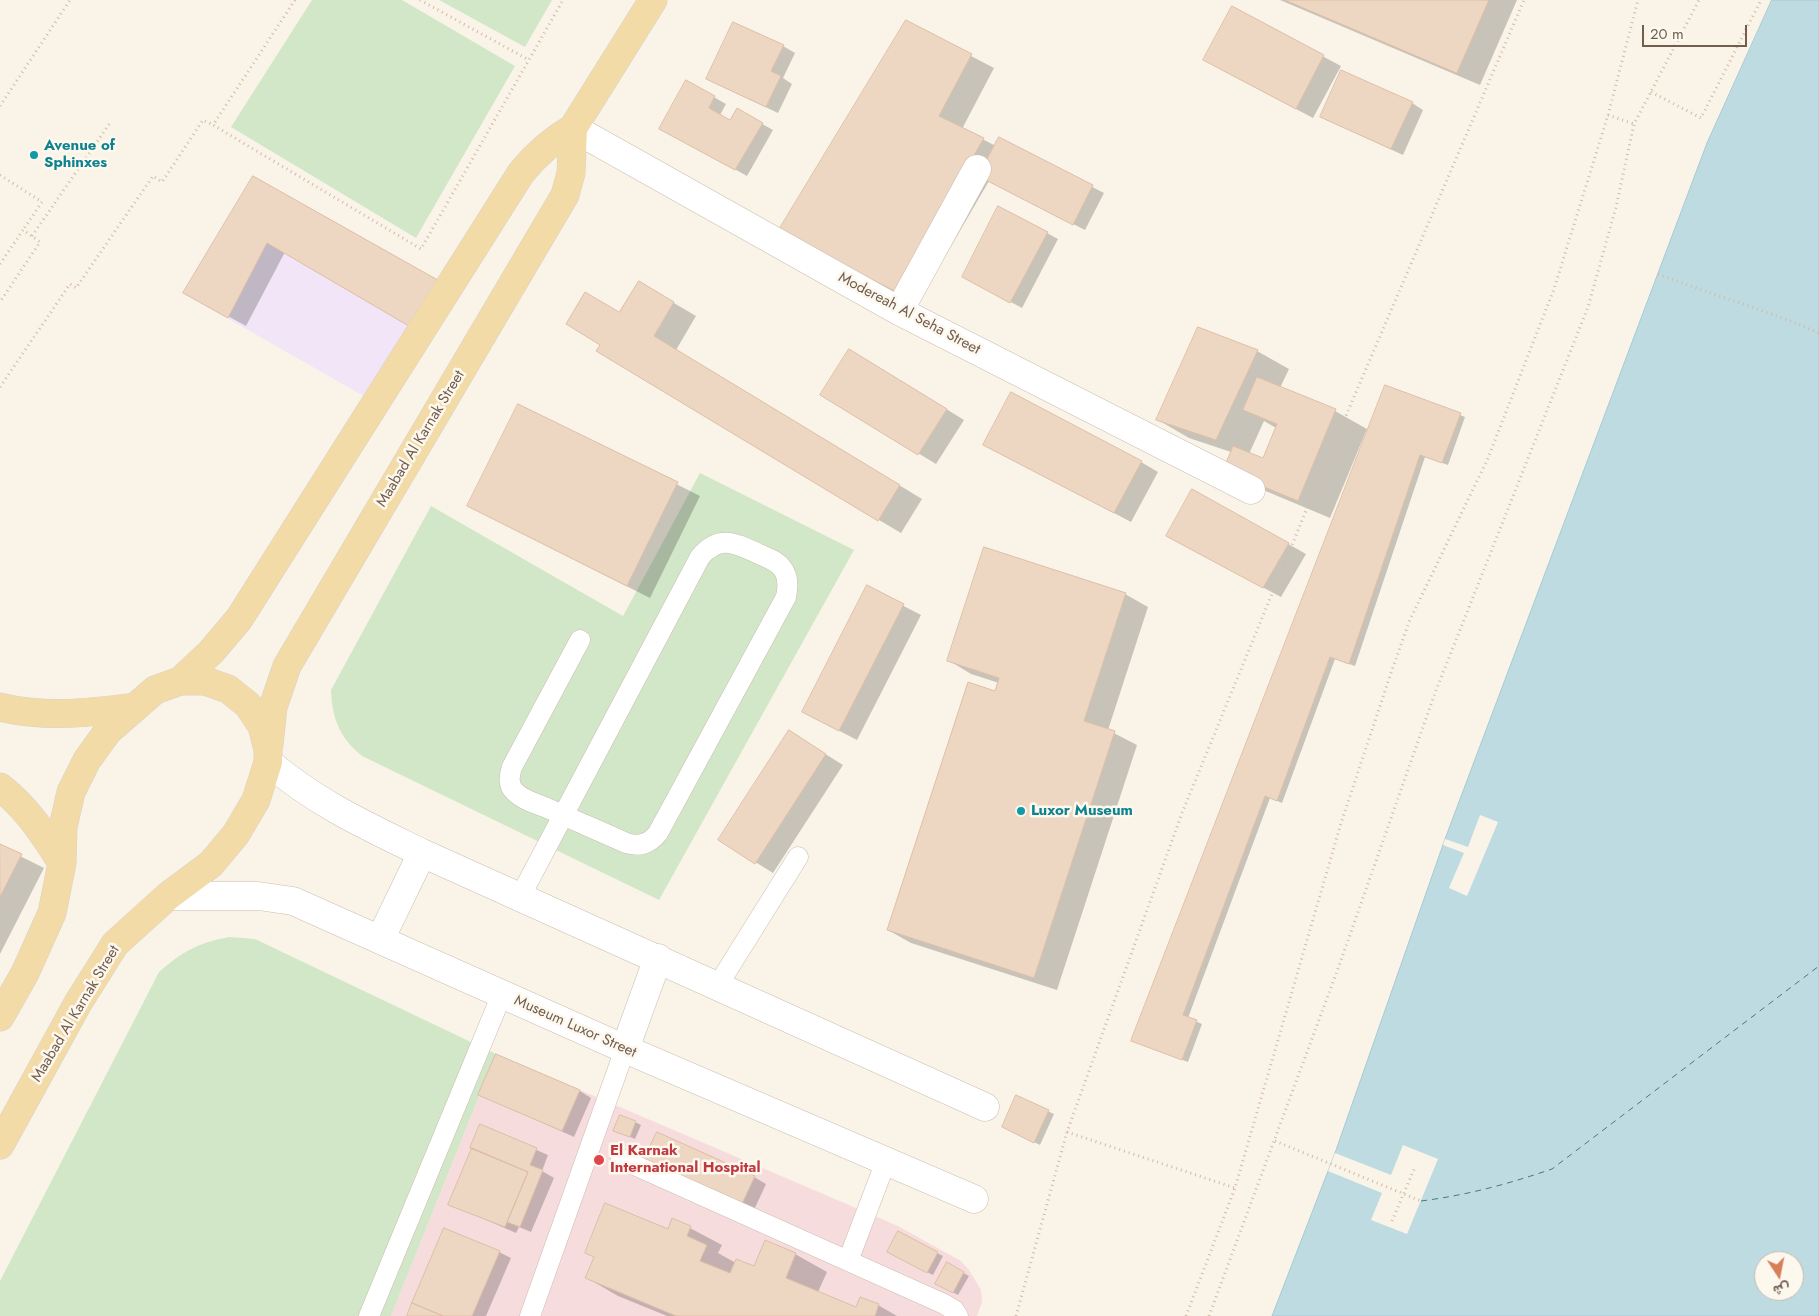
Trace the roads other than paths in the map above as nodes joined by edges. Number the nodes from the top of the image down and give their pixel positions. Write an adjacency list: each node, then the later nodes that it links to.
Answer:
1 (653, 0): 2 (main road, Maabad Al Karnak Street)
2 (573, 128): 4 (street, Modereah Al Seha Street); 7 (main road, Maabad Al Karnak Street); 10 (main road, Maabad Al Karnak Street)
3 (977, 169): 4 (street)
4 (899, 311): 5 (street, Modereah Al Seha Street)
5 (1251, 490)
6 (580, 640): 12 (lane)
7 (180, 681): 9 (main road); 10 (main road)
8 (0, 707): 9 (main road)
9 (135, 707): 15 (main road)
10 (268, 756): 13 (street); 16 (main road, Maabad Al Karnak Street)
11 (0, 787): 15 (main road)
12 (563, 815): 12 (lane); 17 (lane)
13 (422, 853): 17 (street); 18 (street)
14 (798, 857): 20 (lane)
15 (62, 863): 22 (main road)
16 (168, 896): 18 (street, Museum Luxor Street); 25 (main road, Maabad Al Karnak Street)
17 (520, 897): 19 (street)
18 (380, 940): 21 (street, Museum Luxor Street)
19 (658, 958): 20 (street); 23 (street)
20 (718, 985): 24 (street)
21 (502, 994): 23 (street, Museum Luxor Street); 30 (lane)
22 (0, 1017)
23 (625, 1049): 27 (street, Museum Luxor Street); 31 (lane)
24 (986, 1107)
25 (0, 1145)
26 (621, 1158): 29 (lane)
27 (886, 1161): 28 (street, Museum Luxor Street); 29 (lane)
28 (974, 1199)
29 (848, 1262): 32 (lane)
30 (369, 1316)
31 (530, 1316)
32 (958, 1316)

